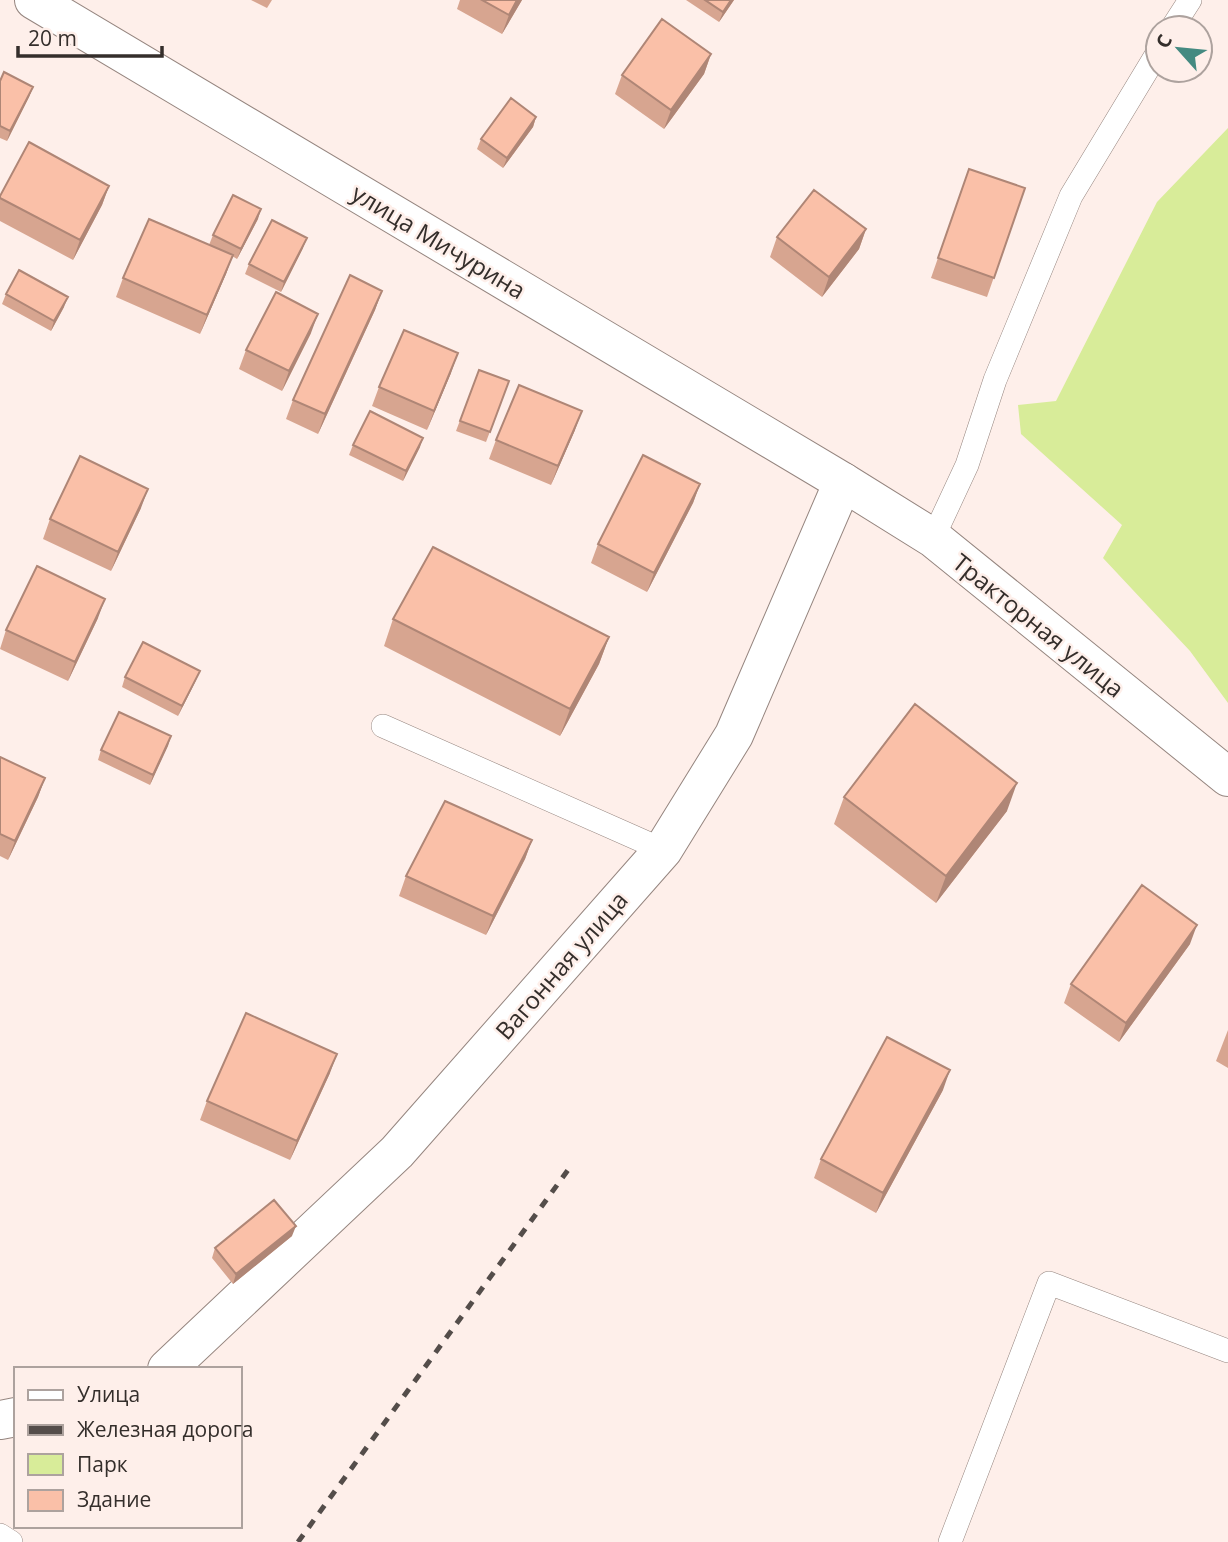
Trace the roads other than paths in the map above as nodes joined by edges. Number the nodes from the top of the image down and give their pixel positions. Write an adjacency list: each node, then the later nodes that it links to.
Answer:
1 (34, 0): 3 (main road, улица Мичурина)
2 (1144, 75): 4 (lane)
3 (844, 482): 4 (main road, Тракторная улица); 7 (main road, Вагонная улица)
4 (933, 538): 6 (main road, Тракторная улица)
5 (383, 726): 7 (lane)
6 (1228, 777)
7 (663, 850): 9 (main road, Вагонная улица)
8 (1228, 1350): 12 (lane)
9 (169, 1367)
10 (0, 1535): 11 (lane)
11 (10, 1542)
12 (950, 1542)

